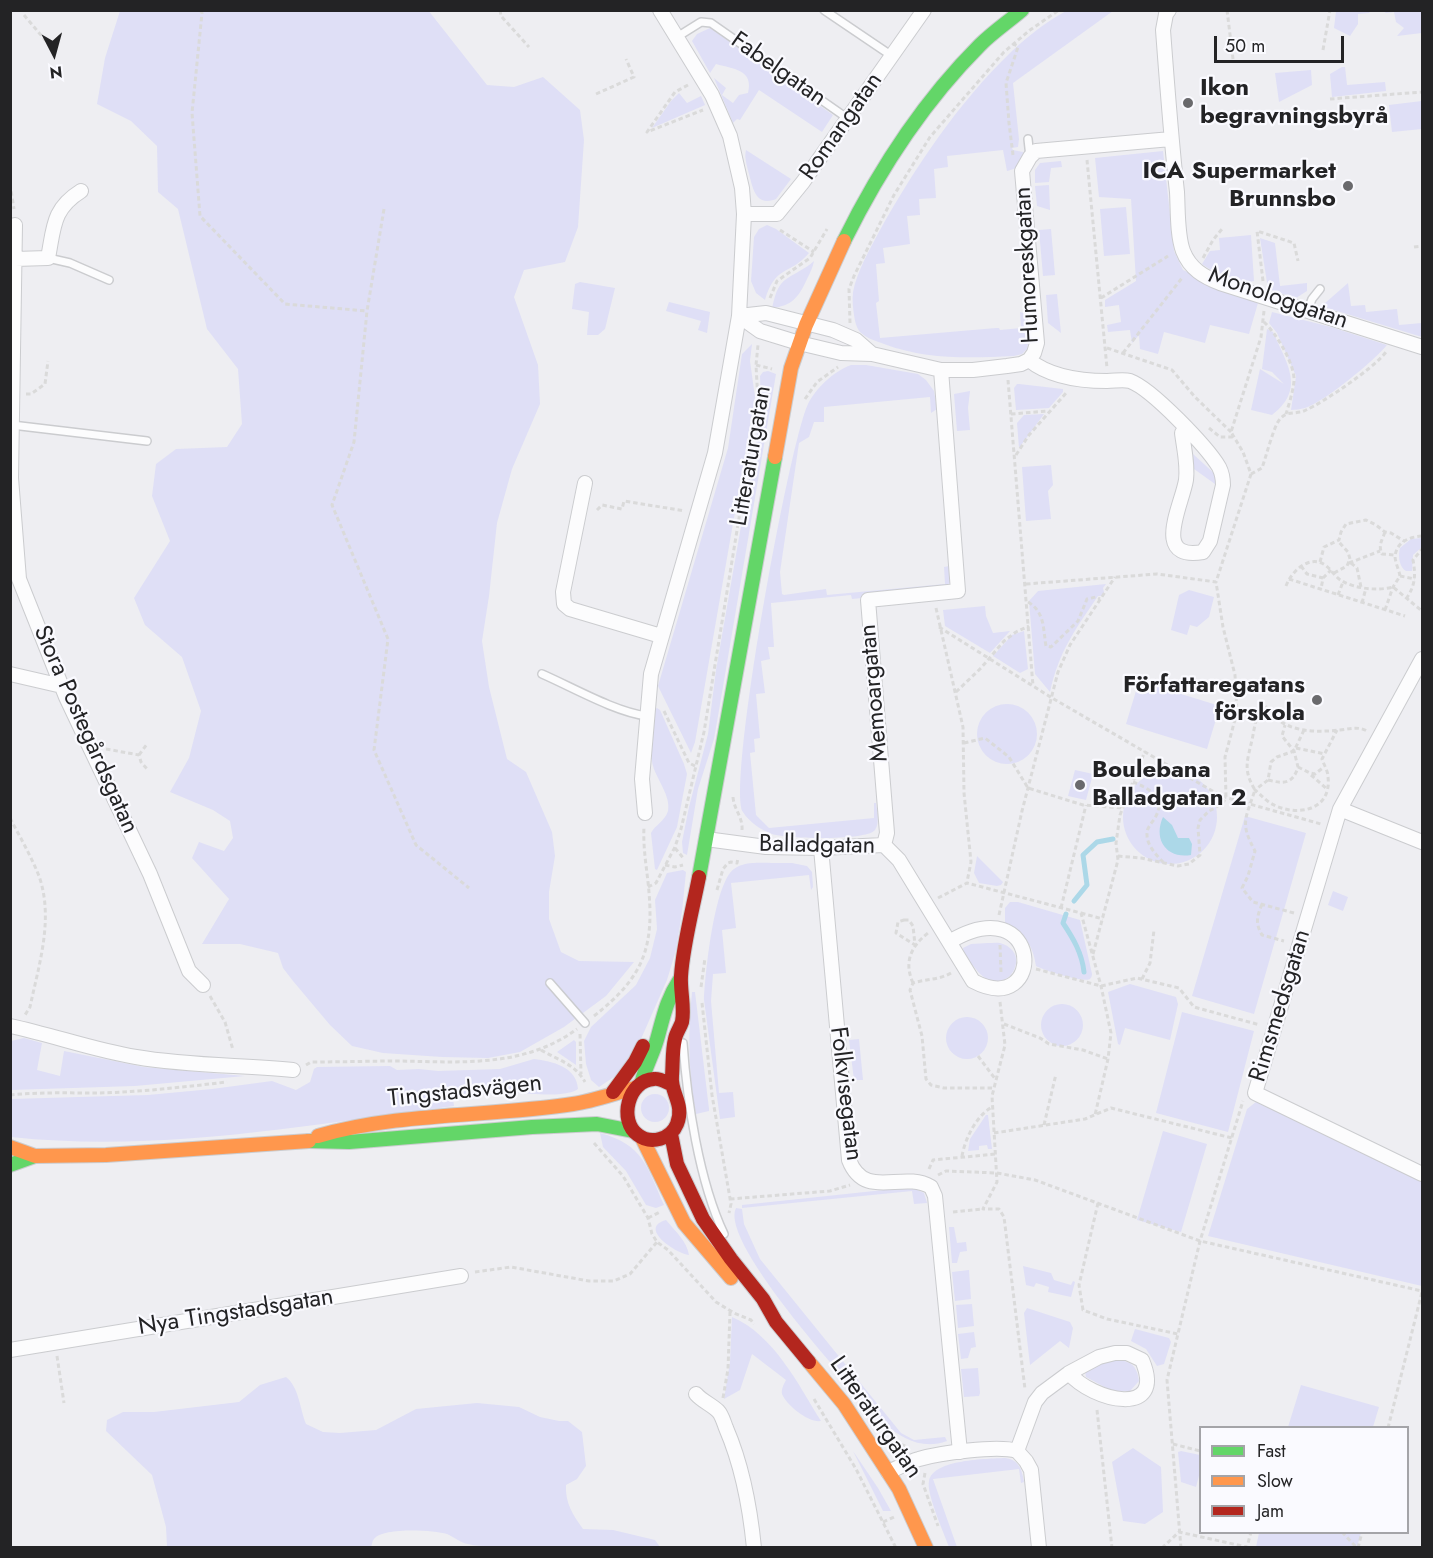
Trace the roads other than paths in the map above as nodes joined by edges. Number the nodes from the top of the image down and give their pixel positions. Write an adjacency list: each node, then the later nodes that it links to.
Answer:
1 (660, 10): 6 (street)
2 (824, 10): 7 (lane)
3 (924, 10): 7 (street, Romangatan)
4 (1022, 10): 21 (street, Litteraturgatan)
5 (1169, 10): 10 (street)
6 (677, 37): 8 (lane, Fabelgatan); 13 (street)
7 (892, 56): 8 (street, Romangatan)
8 (847, 118): 13 (street, Romangatan)
9 (1028, 139): 11 (lane)
10 (1171, 139): 11 (street, Humoreskgatan); 19 (street, Monologgatan)
11 (1030, 157): 25 (street, Humoreskgatan)
12 (81, 191): 15 (street)
13 (744, 213): 20 (street)
14 (15, 225): 16 (street, Stora Postegårdsgatan)
15 (48, 258): 16 (street); 17 (lane)
16 (15, 259): 27 (street, Stora Postegårdsgatan)
17 (109, 280)
18 (1320, 288): 19 (lane)
19 (1308, 310): 23 (street, Monologgatan)
20 (739, 316): 21 (street); 22 (street); 31 (street)
21 (807, 322): 22 (street, Litteraturgatan); 24 (street)
22 (799, 343): 24 (street); 39 (street, Litteraturgatan)
23 (1422, 347)
24 (872, 354): 26 (street)
25 (1029, 360): 26 (street); 28 (street)
26 (941, 370): 41 (street, Memoargatan)
27 (12, 425): 29 (lane); 35 (street, Stora Postegårdsgatan)
28 (1185, 429): 28 (street)
29 (147, 441)
30 (585, 483): 31 (street)
31 (661, 636): 36 (street)
32 (1422, 659): 37 (street, Rimsmedsgatan)
33 (10, 674): 35 (street)
34 (542, 674): 36 (lane)
35 (62, 686): 46 (street, Stora Postegårdsgatan)
36 (647, 716): 38 (street)
37 (1340, 809): 40 (street); 61 (street, Rimsmedsgatan)
38 (645, 813)
39 (706, 838): 42 (street, Balladgatan); 44 (street, Litteraturgatan)
40 (1422, 842)
41 (884, 844): 42 (street, Balladgatan); 43 (street, Balladgatan)
42 (821, 848): 69 (street, Folkvisegatan)
43 (949, 942): 43 (street, Balladgatan)
44 (681, 976): 47 (street, Litteraturgatan); 48 (street, Litteraturgatan)
45 (550, 983): 49 (lane)
46 (203, 985)
47 (661, 1019): 53 (street, Litteraturgatan); 54 (street, Litteraturgatan)
48 (682, 1021): 52 (street, Litteraturgatan); 62 (lane)
49 (585, 1023)
50 (14, 1027): 51 (street)
51 (293, 1070)
52 (671, 1084): 53 (street); 56 (street, Litteraturgatan)
53 (638, 1085): 54 (street, Tingstadsvägen); 55 (street, Litteraturgatan)
54 (613, 1092): 57 (street, Tingstadsvägen)
55 (638, 1134): 56 (street); 57 (street, Tingstadsvägen); 64 (street, Litteraturgatan)
56 (671, 1134): 62 (street, Litteraturgatan)
57 (300, 1142): 59 (street, Tingstadsvägen)
58 (10, 1147): 59 (street, Tingstadsvägen)
59 (35, 1155): 60 (street, Tingstadsvägen)
60 (10, 1165)
61 (1422, 1174)
62 (731, 1259): 64 (street, Litteraturgatan)
63 (461, 1276): 65 (street, Nya Tingstadsgatan)
64 (776, 1322): 70 (street, Litteraturgatan)
65 (10, 1350)
66 (1069, 1373): 66 (street); 68 (street)
67 (696, 1394): 71 (street)
68 (1017, 1451): 69 (street); 73 (street)
69 (960, 1452): 70 (street)
70 (888, 1472): 72 (street, Litteraturgatan)
71 (754, 1548)
72 (926, 1548)
73 (1039, 1548)

